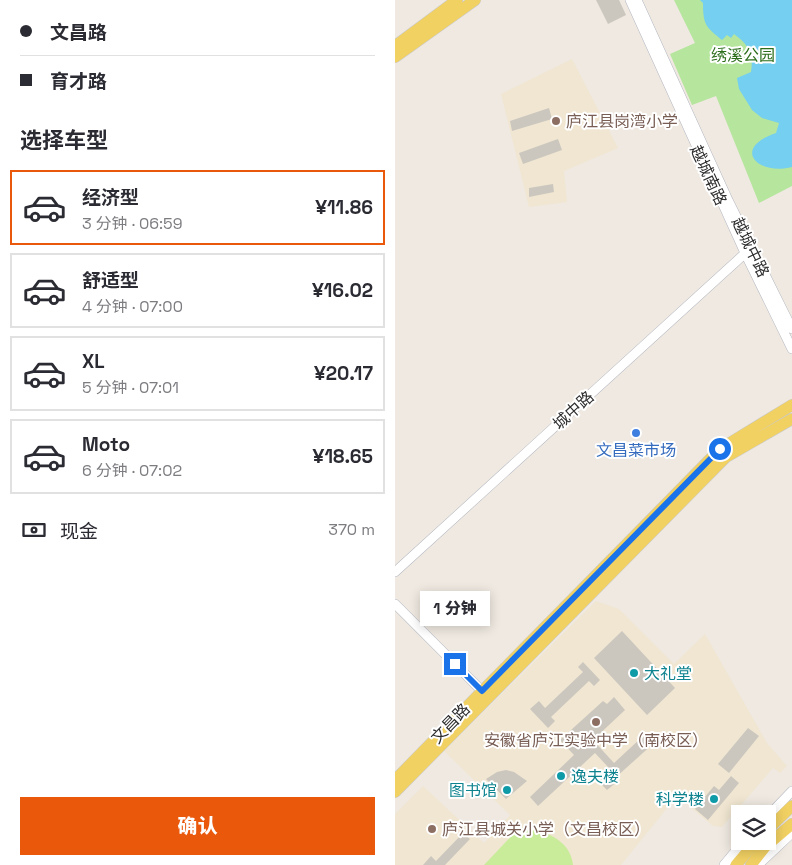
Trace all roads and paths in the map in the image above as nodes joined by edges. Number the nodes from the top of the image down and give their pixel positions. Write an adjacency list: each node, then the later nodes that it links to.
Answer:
1 (457, 0): 5 (main road)
2 (475, 0): 6 (main road)
3 (630, 0): 7 (street, 越城南路)
4 (637, 0): 7 (street, 越城中路)
5 (395, 46)
6 (395, 57)
7 (748, 250): 8 (street, 越城中路); 9 (street, 越城南路); 12 (street, 城中路)
8 (792, 330)
9 (792, 349)
10 (792, 405): 14 (main road, 文昌路)
11 (792, 419): 17 (main road, 文昌路)
12 (395, 572)
13 (395, 604): 14 (street)
14 (482, 691): 15 (main road, 文昌路)
15 (395, 780)
16 (792, 791): 19 (street)
17 (395, 792)
18 (792, 806): 20 (main road)
19 (776, 808)
20 (776, 821)
21 (792, 824): 27 (main road)
22 (792, 833): 28 (street)
23 (736, 850): 25 (street)
24 (748, 850): 26 (main road)
25 (724, 865)
26 (736, 865)
27 (751, 865)
28 (758, 865)

